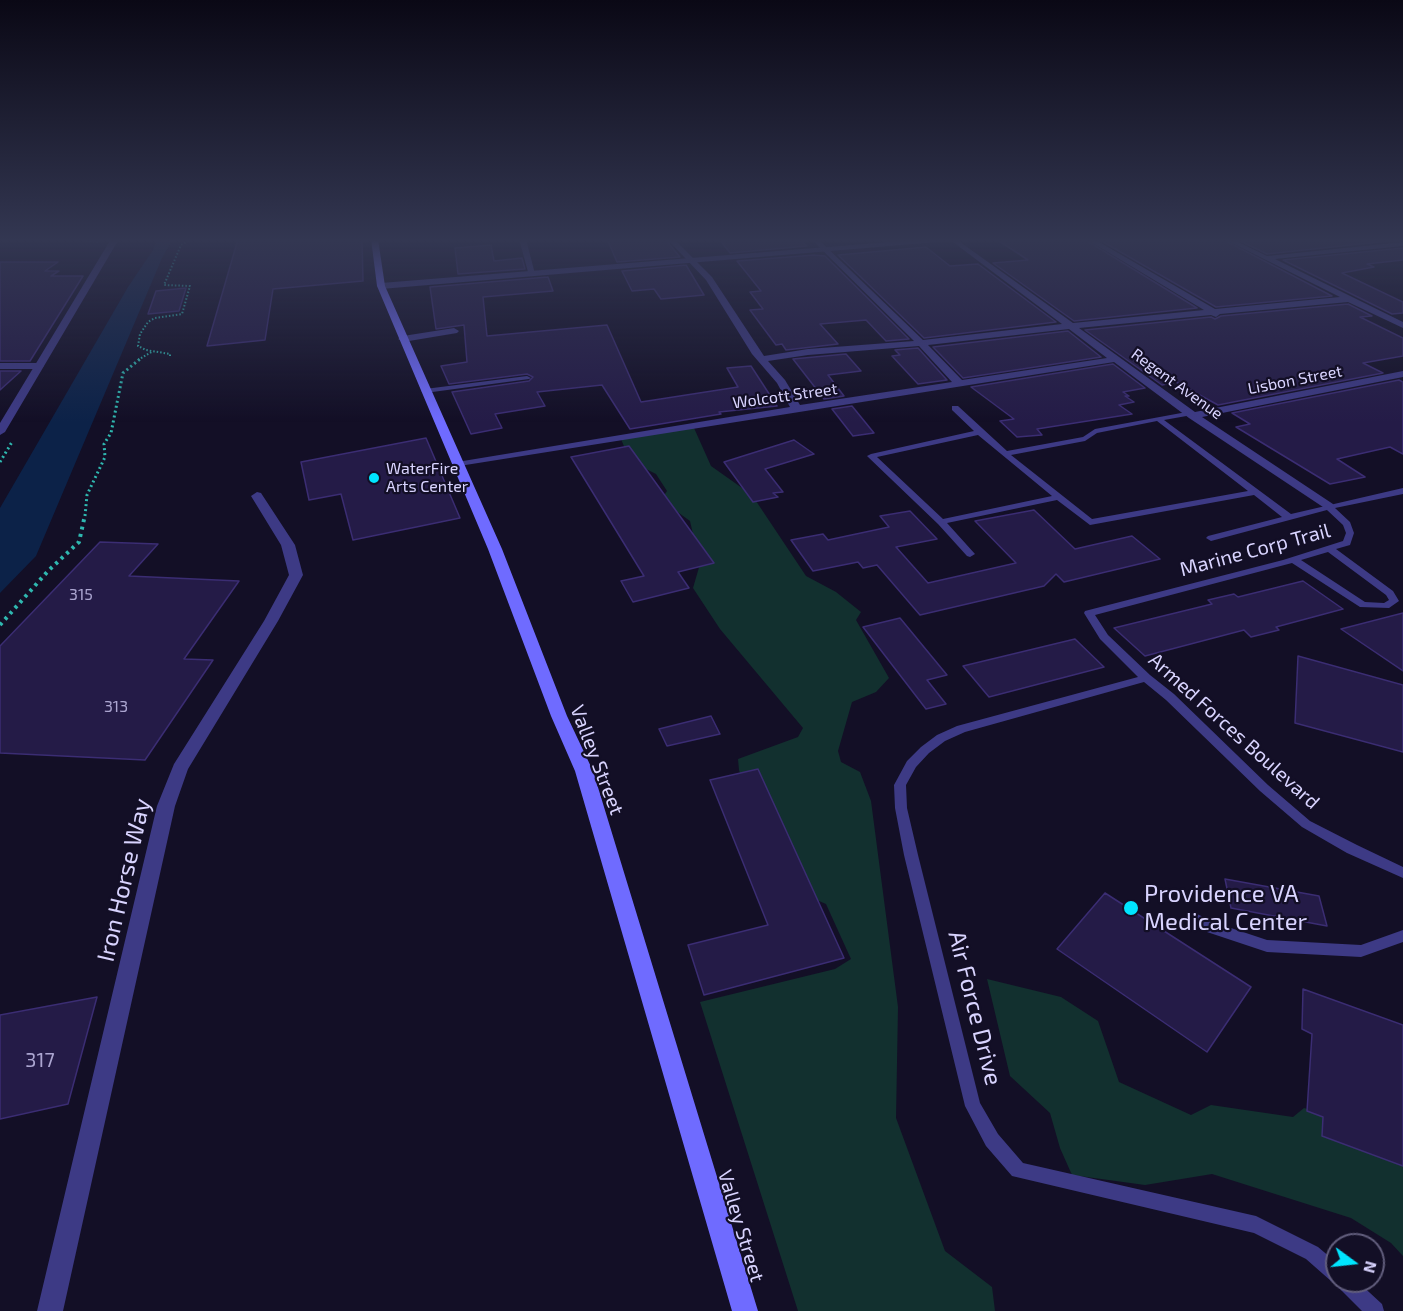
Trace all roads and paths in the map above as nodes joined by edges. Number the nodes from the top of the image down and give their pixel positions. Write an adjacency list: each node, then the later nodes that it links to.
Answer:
1 (78, 300): 21 (street)
2 (186, 300): 16 (path)
3 (387, 300): 14 (main road, Valley Street)
4 (723, 300): 18 (street)
5 (877, 300): 15 (street)
6 (1036, 300): 12 (street, Regent Avenue)
7 (1192, 300): 10 (street)
8 (1347, 300): 10 (street)
9 (1349, 300): 11 (street)
10 (1215, 314): 12 (street)
11 (1403, 325)
12 (1072, 326): 15 (street); 19 (street, Regent Avenue)
13 (454, 331): 14 (street)
14 (403, 339): 25 (main road, Valley Street)
15 (920, 342): 18 (street); 24 (street)
16 (153, 351): 17 (path); 46 (path)
17 (170, 356)
18 (761, 359): 27 (street)
19 (1116, 359): 24 (street, Wolcott Street); 28 (street, Regent Avenue)
20 (0, 366): 21 (street)
21 (39, 366): 30 (street)
22 (1403, 374): 28 (street, Lisbon Street)
23 (527, 378): 25 (lane)
24 (960, 384): 27 (street, Wolcott Street)
25 (425, 391): 33 (main road, Valley Street)
26 (955, 408): 31 (lane)
27 (797, 409): 33 (street, Wolcott Street)
28 (1191, 415): 29 (lane); 38 (street, Regent Avenue)
29 (1158, 418): 32 (lane); 35 (lane)
30 (0, 432)
31 (980, 432): 32 (lane); 40 (lane)
32 (1005, 454): 37 (lane)
33 (458, 465): 54 (main road, Valley Street)
34 (1403, 491): 38 (lane, Marine Corp Trail)
35 (1257, 492): 37 (lane); 39 (lane)
36 (256, 496): 53 (street, Iron Horse Way)
37 (1058, 497): 40 (lane)
38 (1329, 507): 39 (lane); 42 (lane, Marine Corp Trail)
39 (1290, 518): 41 (lane)
40 (941, 522): 43 (lane)
41 (1211, 538)
42 (1330, 549): 44 (lane, Marine Corp Trail); 44 (lane)
43 (970, 554)
44 (1294, 560): 45 (lane, Marine Corp Trail)
45 (1089, 613): 47 (lane, Armed Forces Boulevard)
46 (0, 625)
47 (1146, 678): 48 (lane, Armed Forces Boulevard); 51 (lane, Air Force Drive)
48 (1403, 873)
49 (1197, 920): 50 (lane)
50 (1403, 936)
51 (1325, 1264)
52 (1356, 1293): 55 (lane)
53 (50, 1311)
54 (745, 1311)
55 (1375, 1311)

